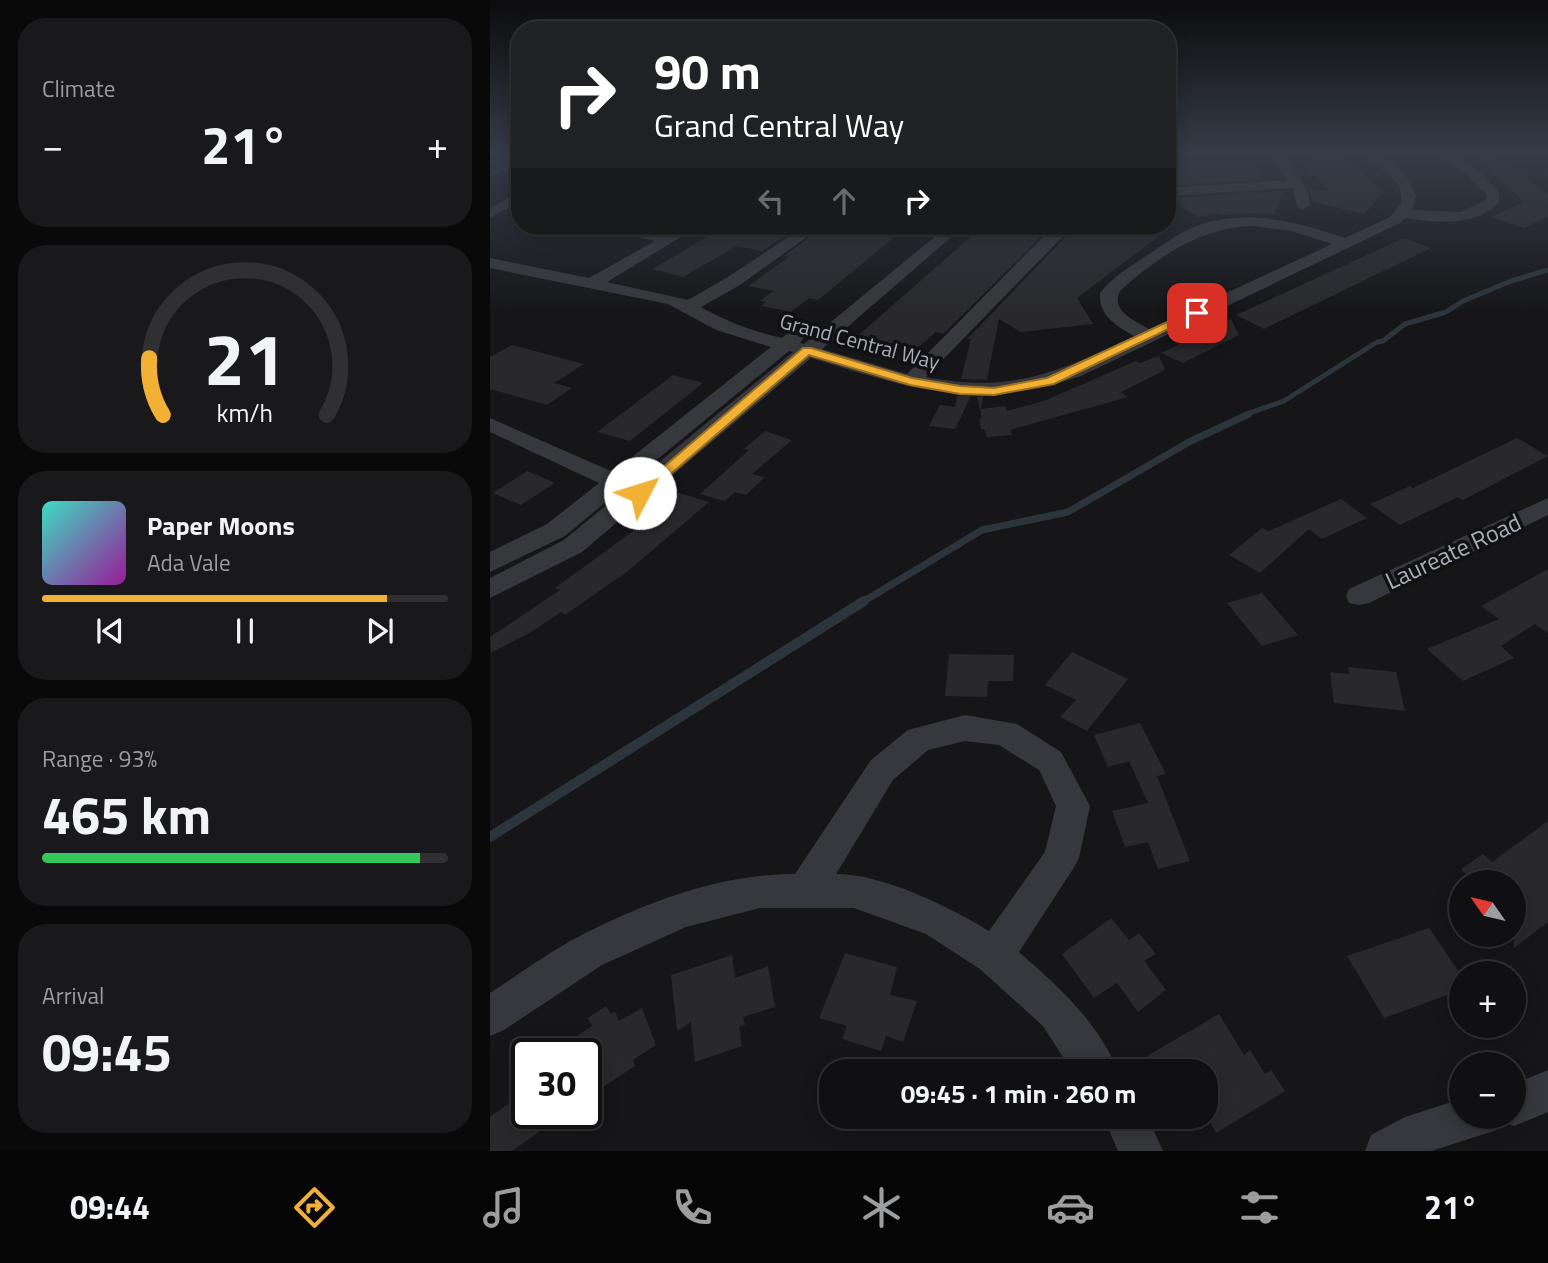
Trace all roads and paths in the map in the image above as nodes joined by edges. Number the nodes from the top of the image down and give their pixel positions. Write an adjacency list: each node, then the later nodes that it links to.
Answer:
1 (1407, 207): 3 (street)
2 (1485, 207): 3 (street)
3 (1402, 213): 11 (street, Grand Central Way)
4 (651, 235): 10 (street)
5 (676, 235): 10 (street)
6 (802, 235): 14 (lane)
7 (922, 235): 16 (street)
8 (946, 235): 17 (street)
9 (1055, 235): 18 (street)
10 (669, 239): 13 (street)
11 (1346, 243): 15 (street, Grand Central Way); 15 (street)
12 (490, 262): 13 (street, Grand Central Way)
13 (594, 282): 14 (street, Grand Central Way)
14 (690, 306): 16 (street, Grand Central Way)
15 (1147, 336): 18 (street, Grand Central Way)
16 (785, 345): 17 (street, Grand Central Way); 20 (street)
17 (807, 351): 18 (street, Grand Central Way); 21 (street)
18 (910, 382)
19 (490, 424): 20 (street)
20 (614, 481): 21 (street); 23 (street)
21 (640, 493): 24 (street)
22 (1548, 506): 25 (street, Laureate Road)
23 (490, 563)
24 (490, 589)
25 (1359, 596)
26 (805, 891): 27 (street); 27 (street); 28 (street)
27 (995, 956): 29 (street)
28 (490, 1016)
29 (1089, 1059)
30 (1548, 1091): 31 (street)
31 (1526, 1100)
32 (1449, 1124): 35 (street)
33 (1130, 1129): 34 (street)
34 (1141, 1151)
35 (1387, 1151)

